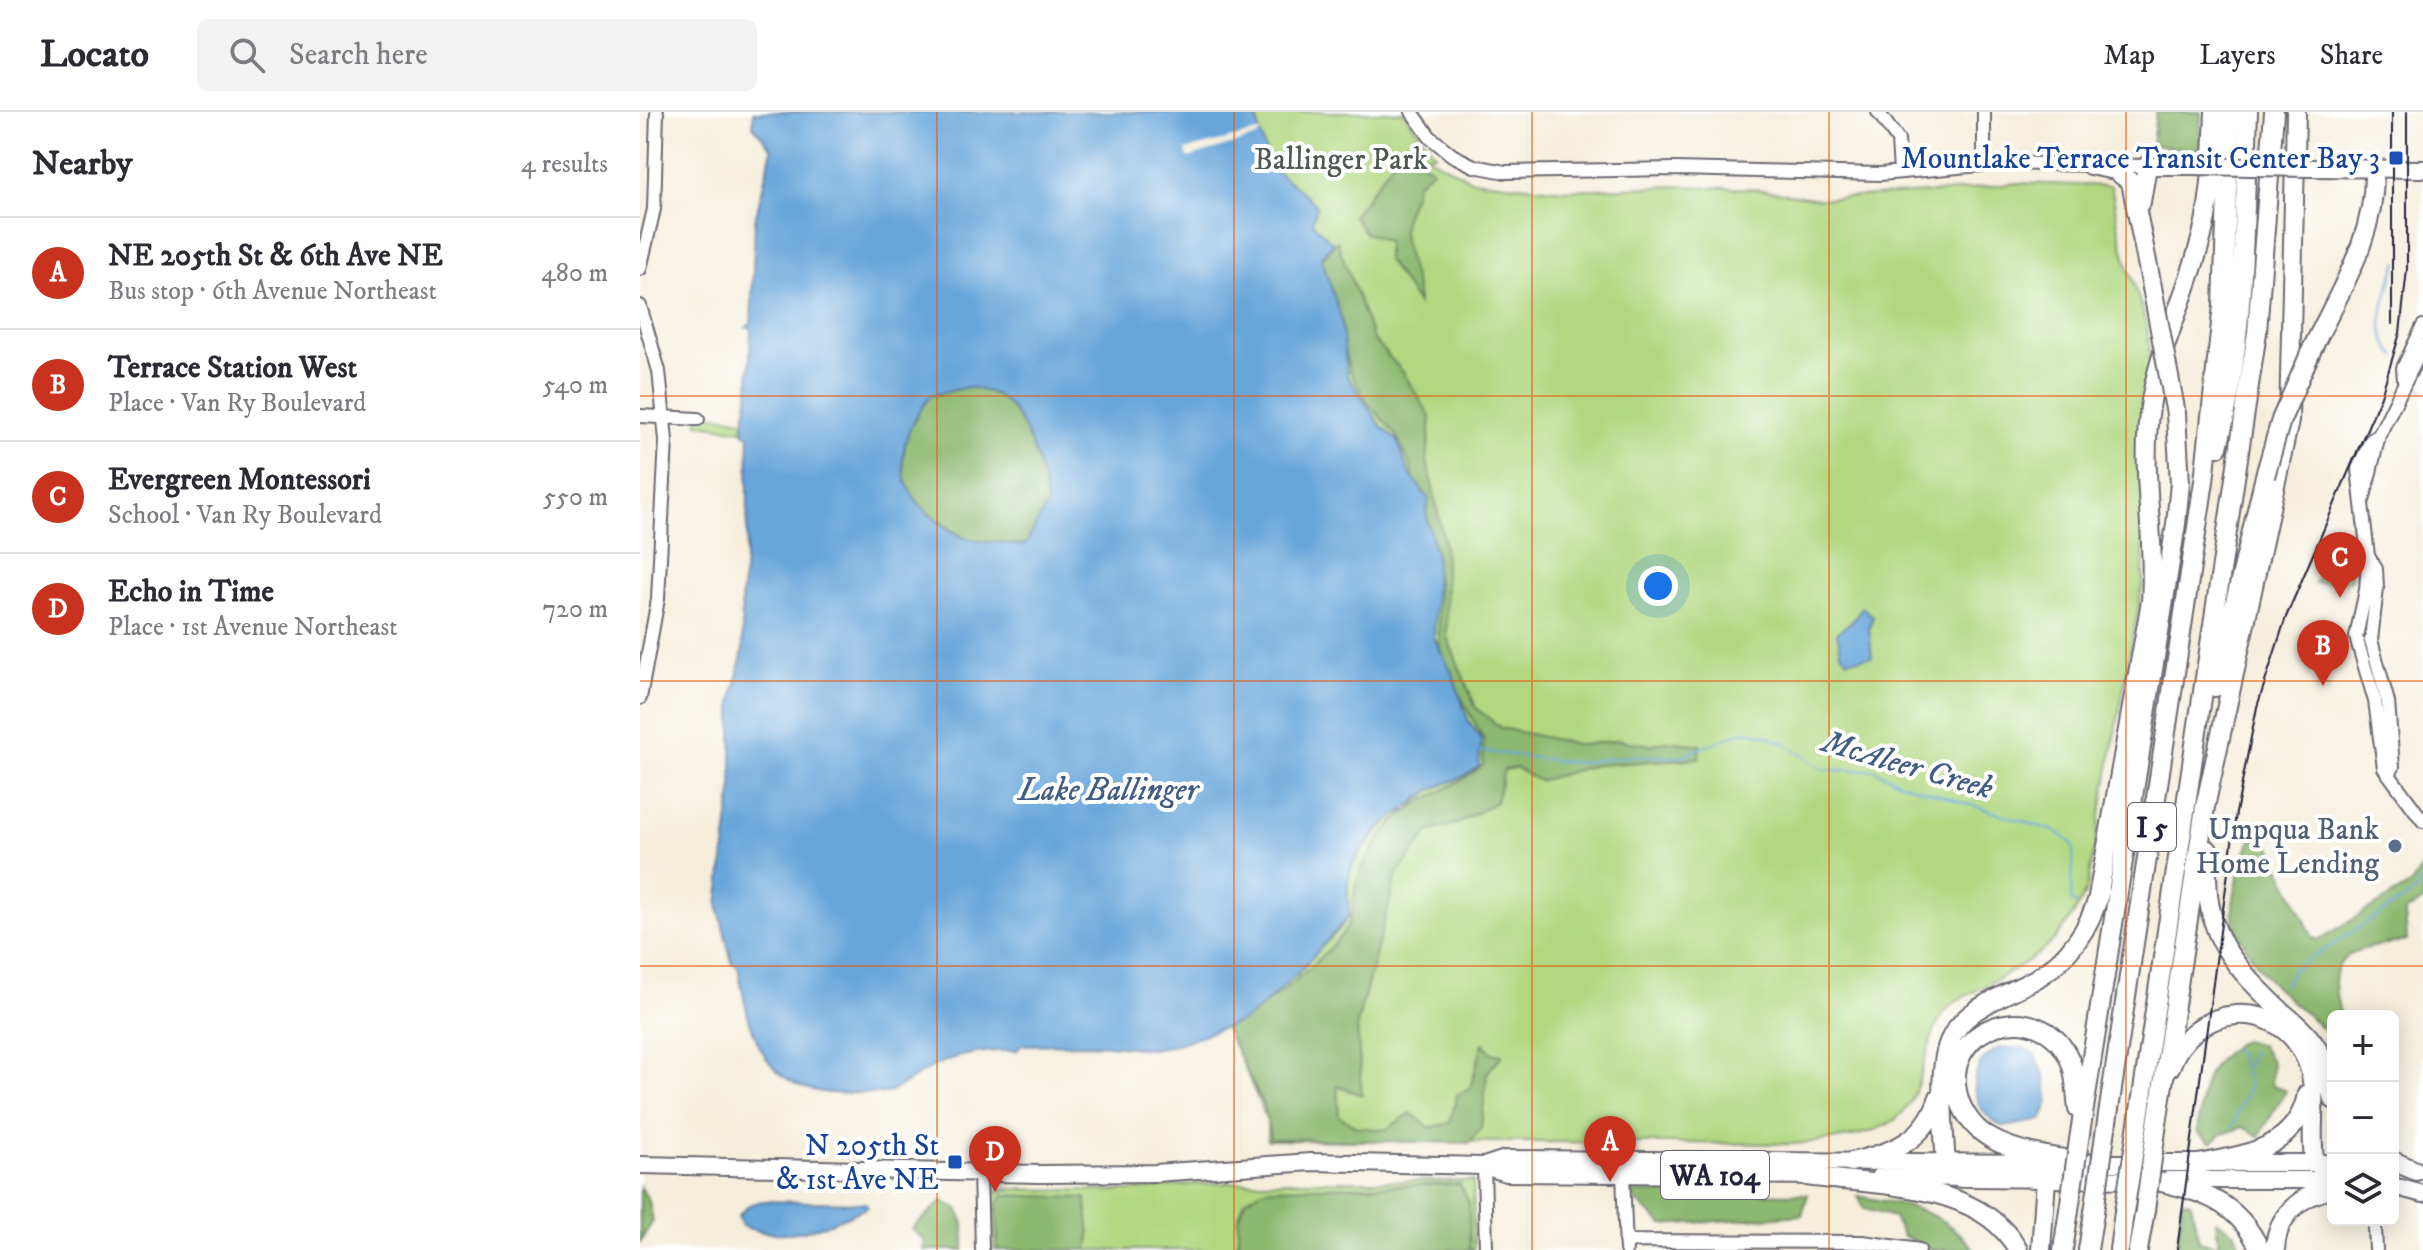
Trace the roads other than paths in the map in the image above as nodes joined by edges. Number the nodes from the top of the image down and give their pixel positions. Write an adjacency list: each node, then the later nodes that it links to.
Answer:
1 (657, 112): 18 (street)
2 (1412, 112): 16 (street)
3 (1878, 112): 16 (street)
4 (1984, 112): 11 (street)
5 (2215, 112): 33 (highway)
6 (2230, 112): 27 (highway, I 5)
7 (2248, 112): 27 (highway)
8 (2257, 112): 20 (highway)
9 (2274, 112): 20 (highway, I 5)
10 (2296, 112): 28 (highway)
11 (1984, 165): 12 (street); 16 (street)
12 (2090, 165): 13 (street); 17 (highway)
13 (2147, 166): 14 (main road, bridge); 17 (highway)
14 (2374, 169): 15 (main road); 31 (highway, bridge)
15 (2423, 169)
16 (1900, 172)
17 (2139, 215): 30 (highway, bridge)
18 (640, 269)
19 (640, 306): 25 (street)
20 (2258, 311): 31 (highway, I 5)
21 (2423, 326): 23 (street)
22 (2423, 346): 23 (street)
23 (2404, 380): 32 (street)
24 (640, 416): 25 (street)
25 (664, 417): 26 (street); 29 (street)
26 (698, 419)
27 (2199, 519): 74 (highway, I 5, bridge)
28 (2231, 693): 36 (highway); 37 (highway)
29 (640, 698)
30 (2146, 726): 33 (highway); 39 (highway)
31 (2187, 802): 38 (highway, I 5)
32 (2423, 821)
33 (2097, 902): 35 (highway)
34 (2303, 1052): 37 (highway); 40 (highway); 49 (highway)
35 (1944, 1075): 43 (highway); 46 (highway)
36 (2328, 1082)
37 (2160, 1105): 38 (highway)
38 (2145, 1137): 75 (highway, I 5, bridge); 76 (highway, bridge)
39 (2079, 1140): 45 (highway); 73 (highway, bridge)
40 (2327, 1154)
41 (1584, 1159): 42 (main road, WA 104); 50 (main road, WA 104); 55 (main road)
42 (1644, 1159): 43 (main road, WA 104); 55 (main road)
43 (1851, 1162): 46 (main road, WA 104)
44 (2064, 1162): 45 (main road, WA 104); 46 (main road, WA 104); 60 (highway)
45 (2087, 1163): 49 (main road, WA 104)
46 (1946, 1164): 59 (highway)
47 (2399, 1164): 57 (highway)
48 (640, 1165): 54 (main road, WA 104)
49 (2193, 1165): 51 (main road, WA 104)
50 (1484, 1166): 54 (main road, WA 104); 55 (main road, WA 104); 70 (street)
51 (2327, 1170)
52 (2327, 1170): 61 (main road, WA 104)
53 (2399, 1170): 57 (main road)
54 (980, 1172): 69 (street)
55 (1623, 1174): 56 (main road, WA 104); 66 (street)
56 (1807, 1176): 59 (main road, WA 104); 71 (highway)
57 (2421, 1176): 58 (main road)
58 (2399, 1177)
59 (1961, 1178): 60 (main road, WA 104)
60 (2046, 1179): 61 (main road, WA 104); 72 (highway)
61 (2152, 1180): 77 (highway)
62 (2399, 1188): 64 (main road)
63 (2327, 1190): 78 (highway)
64 (2423, 1194)
65 (2375, 1226): 79 (street)
66 (1625, 1245): 67 (street)
67 (1744, 1247): 68 (street)
68 (1913, 1249)
69 (982, 1250)
70 (1486, 1250)
71 (2018, 1250)
72 (2041, 1250)
73 (2063, 1250)
74 (2088, 1250)
75 (2119, 1250)
76 (2140, 1250)
77 (2260, 1250)
78 (2275, 1250)
79 (2376, 1250)

